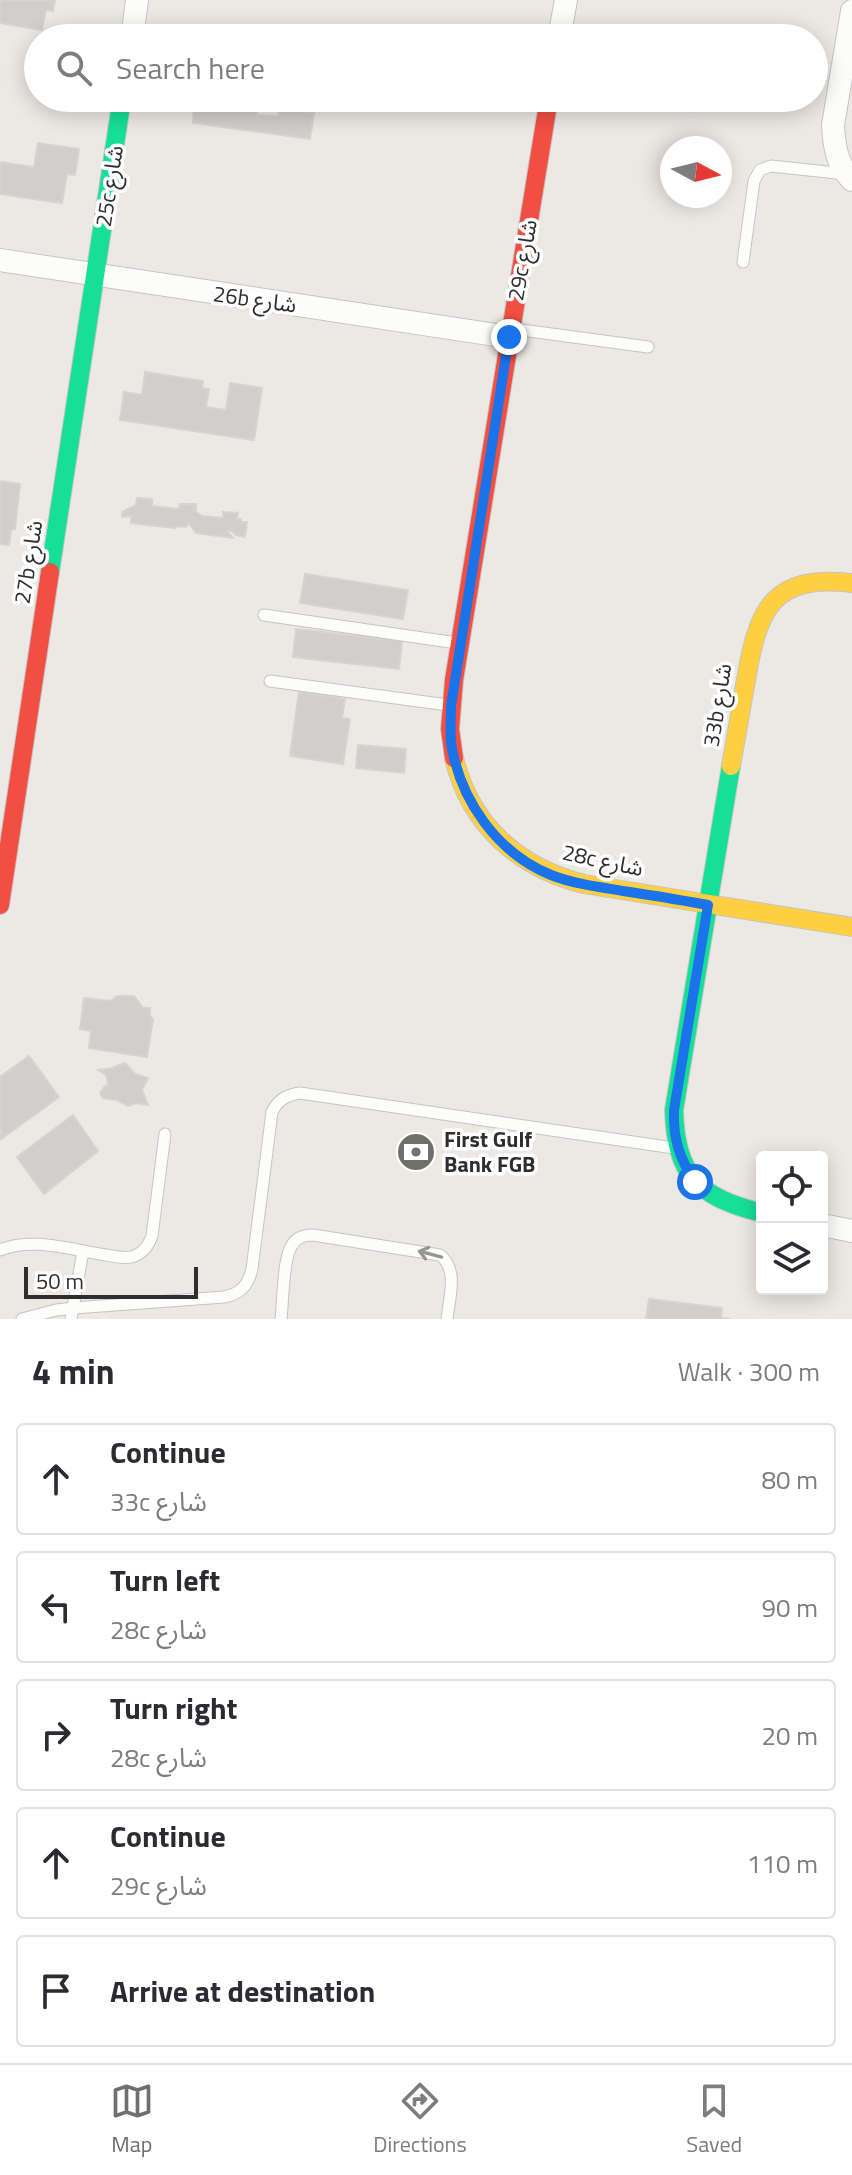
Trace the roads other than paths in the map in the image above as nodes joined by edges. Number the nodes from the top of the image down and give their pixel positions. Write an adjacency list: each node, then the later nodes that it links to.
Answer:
1 (137, 0): 4 (street)
2 (566, 0): 5 (street)
3 (852, 11): 8 (street)
4 (134, 24)
5 (562, 24)
6 (120, 112): 11 (street, 25c شارع)
7 (547, 112): 12 (street, 29c شارع)
8 (849, 177): 10 (lane)
9 (0, 260): 11 (street, 26b شارع)
10 (743, 262)
11 (95, 275): 12 (street, 26b شارع); 19 (street, 27b شارع)
12 (510, 333): 13 (lane); 16 (street, 29c شارع)
13 (648, 347)
14 (852, 583): 20 (street, 33b شارع)
15 (264, 615): 16 (lane)
16 (459, 643): 18 (street, 29c شارع)
17 (270, 681): 18 (lane)
18 (451, 706): 20 (street, 28c شارع)
19 (0, 905)
20 (708, 905): 21 (street, 28c شارع); 23 (street, 33b شارع)
21 (852, 927)
22 (165, 1134): 28 (lane)
23 (677, 1148): 24 (street); 29 (lane)
24 (756, 1212)
25 (828, 1226): 26 (street)
26 (852, 1231)
27 (0, 1250): 28 (lane)
28 (83, 1251): 29 (lane)
29 (72, 1313): 30 (lane)
30 (22, 1319)
31 (281, 1319): 32 (lane, one-way to 31)
32 (447, 1319)

